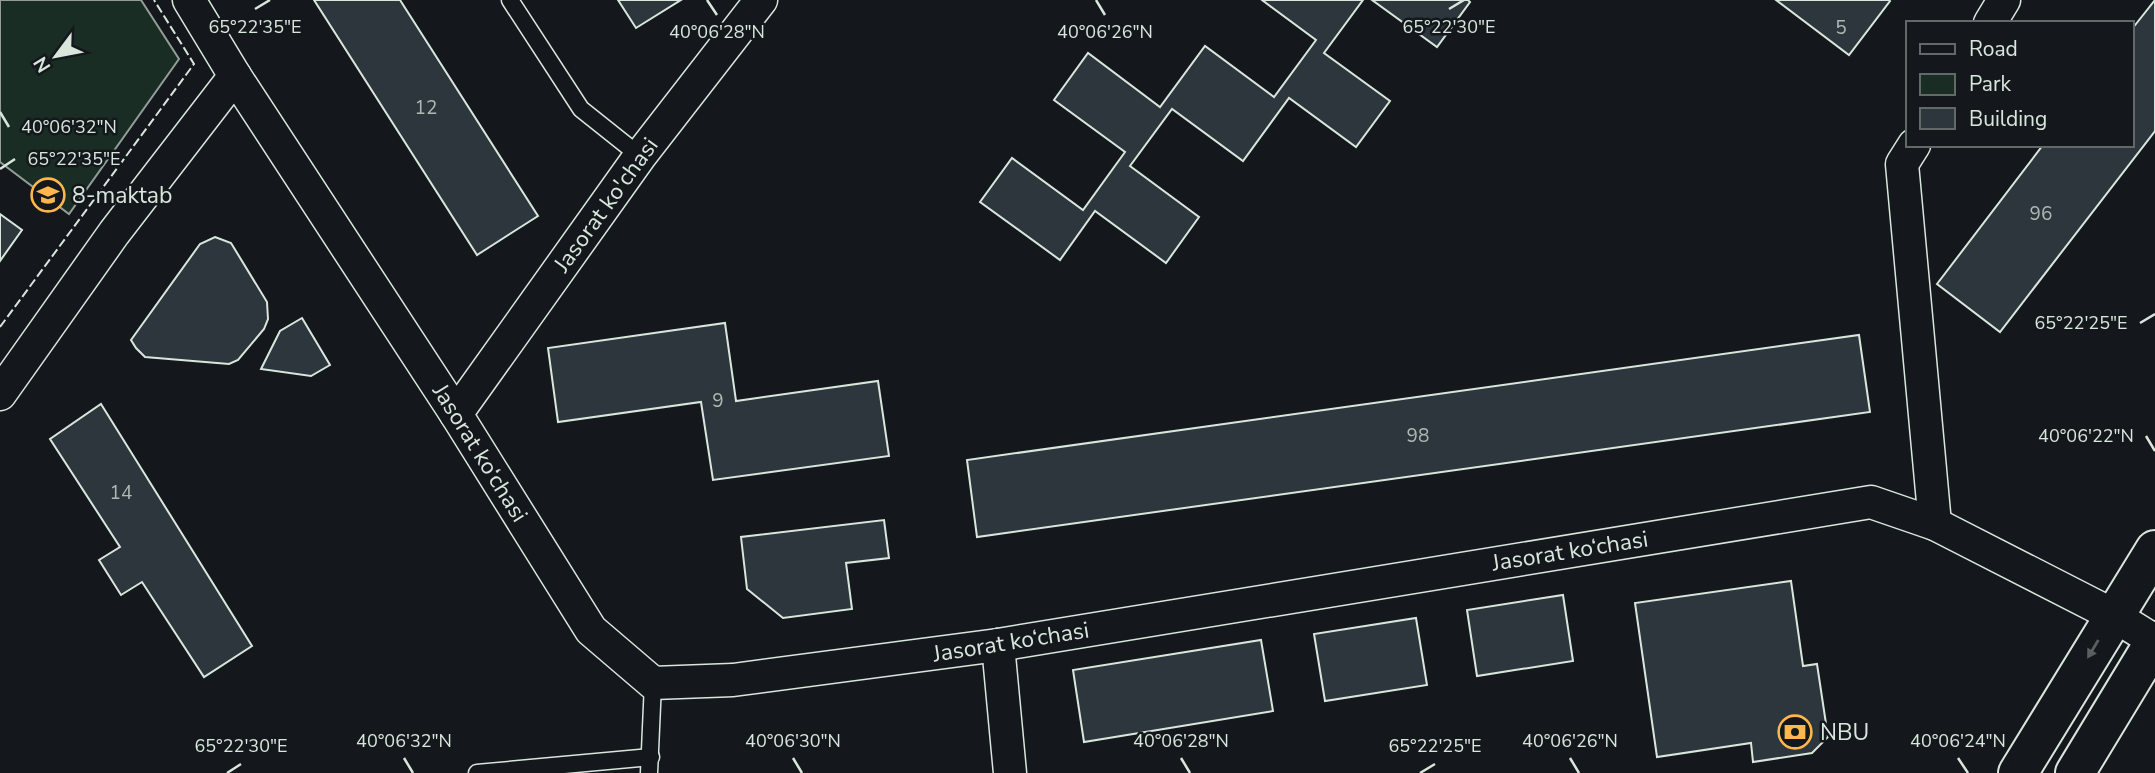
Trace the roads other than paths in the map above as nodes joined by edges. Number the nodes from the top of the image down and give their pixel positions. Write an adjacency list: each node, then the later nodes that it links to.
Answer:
1 (189, 0): 6 (street, Jasorat ko‘chasi)
2 (510, 0): 8 (lane)
3 (761, 0): 8 (street, Jasorat ko'chasi)
4 (2004, 0): 5 (street)
5 (1991, 21)
6 (235, 76): 9 (street); 10 (street, Jasorat ko‘chasi)
7 (1913, 147): 11 (street)
8 (640, 156): 10 (street, Jasorat ko'chasi)
9 (0, 394)
10 (456, 414): 16 (street, Jasorat ko‘chasi)
11 (1936, 524): 13 (street, Jasorat ko‘chasi); 15 (street, Jasorat ko‘chasi)
12 (2155, 550): 13 (main road)
13 (2113, 615): 14 (street, Jasorat ko‘chasi); 20 (main road, one-way to 20)
14 (2155, 641): 21 (main road)
15 (998, 645): 16 (street, Jasorat ko‘chasi); 19 (street)
16 (653, 682): 17 (lane)
17 (650, 765): 18 (lane)
18 (477, 773)
19 (1010, 773)
20 (2018, 773)
21 (2075, 773)

